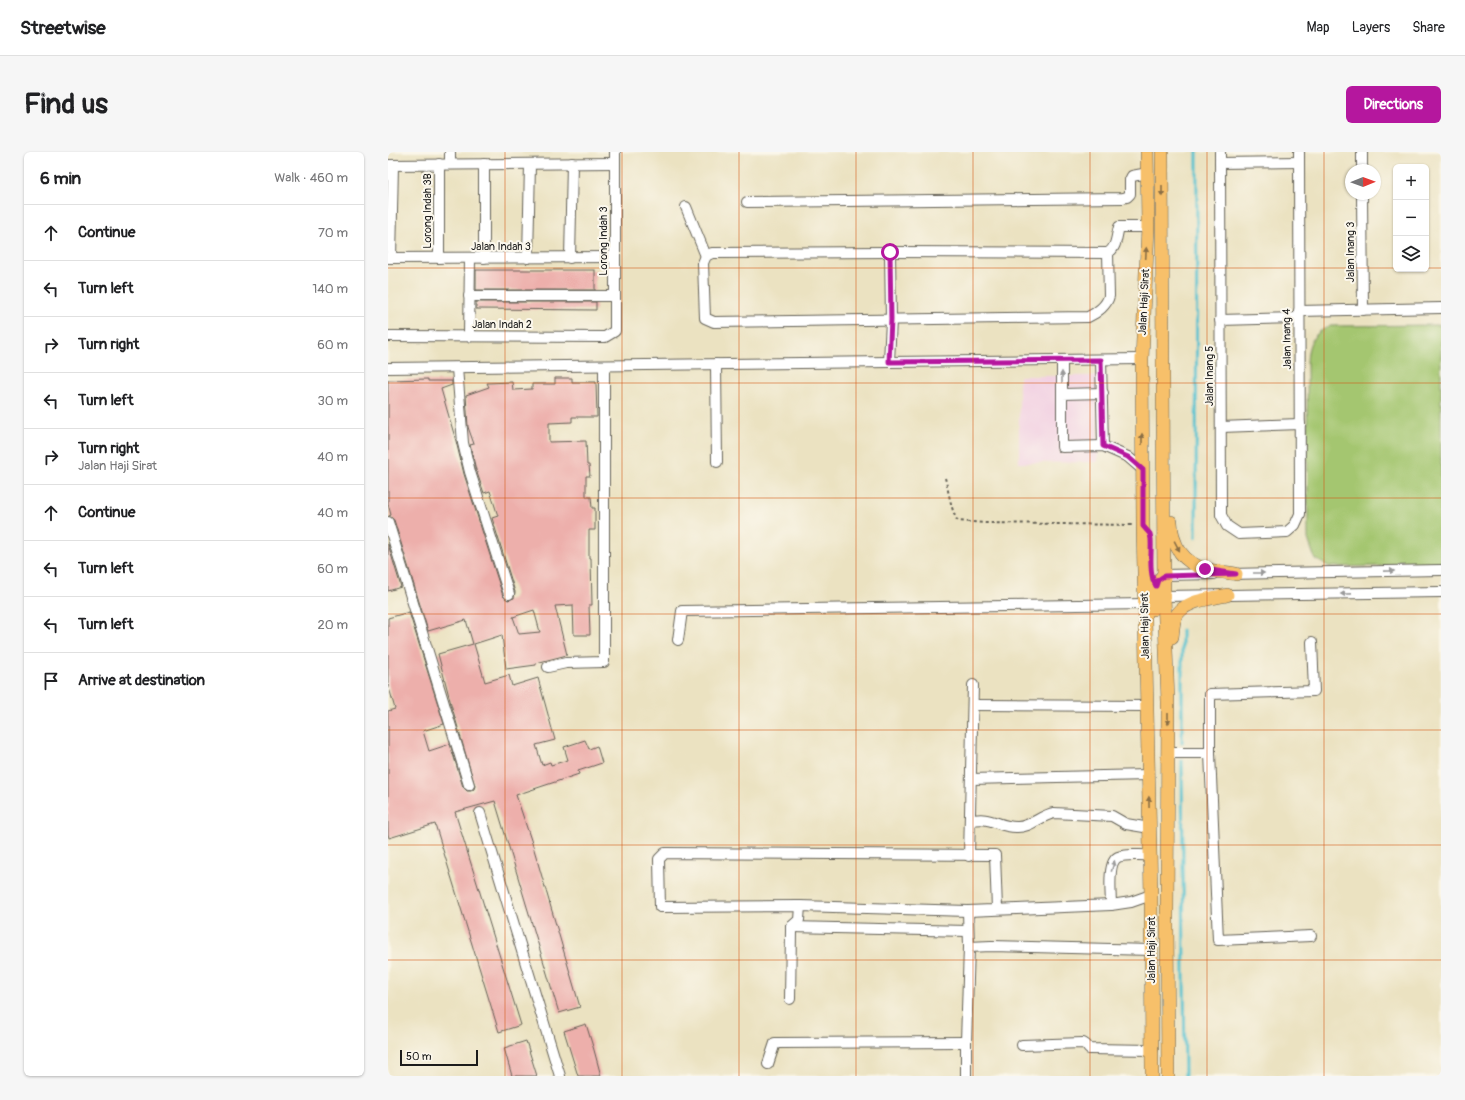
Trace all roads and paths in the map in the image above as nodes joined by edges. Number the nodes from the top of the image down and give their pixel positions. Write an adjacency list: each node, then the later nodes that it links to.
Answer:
1 (450, 152): 12 (street)
2 (615, 152): 9 (street, Lorong Indah 3)
3 (1147, 152): 17 (main road, Jalan Haji Sirat)
4 (1162, 152): 36 (main road, Jalan Haji Sirat, one-way to 36)
5 (1220, 152): 10 (street, Jalan Inang 5)
6 (1362, 152): 15 (street)
7 (1299, 157): 10 (street); 37 (street, Jalan Inang 4)
8 (572, 163): 9 (street); 14 (street); 31 (street)
9 (615, 163): 25 (street, Lorong Indah 3)
10 (1220, 163): 39 (street, Jalan Inang 5)
11 (439, 164): 12 (street); 16 (street); 27 (street, Lorong Indah 3B)
12 (450, 164): 13 (street)
13 (484, 164): 14 (street); 29 (street)
14 (530, 164): 30 (street)
15 (1362, 164)
16 (390, 165): 26 (street)
17 (1148, 173): 19 (street); 21 (main road, Jalan Haji Sirat)
18 (1362, 200): 35 (street, Jalan Inang 3)
19 (747, 202)
20 (686, 207): 24 (street)
21 (1148, 227): 23 (street); 43 (main road, Jalan Haji Sirat, one-way to 21)
22 (890, 252): 23 (street); 24 (street); 38 (street)
23 (1108, 253): 38 (street)
24 (706, 256): 38 (street)
25 (615, 257): 31 (street, Jalan Indah 3); 33 (street, Lorong Indah 3)
26 (390, 258): 27 (street, Jalan Indah 3)
27 (439, 258): 28 (street, Jalan Indah 3)
28 (470, 258): 29 (street, Jalan Indah 3); 32 (street)
29 (484, 258): 30 (street, Jalan Indah 3)
30 (528, 258): 31 (street, Jalan Indah 3)
31 (570, 258)
32 (469, 296): 33 (street); 42 (street)
33 (615, 296): 40 (street, Lorong Indah 3)
34 (1441, 308): 35 (street)
35 (1363, 310): 37 (street)
36 (1163, 313): 63 (main road, one-way to 63); 64 (main road, Jalan Haji Sirat)
37 (1299, 314): 39 (street); 53 (street, Jalan Inang 4)
38 (891, 320): 46 (street)
39 (1220, 320): 54 (street, Jalan Inang 5)
40 (615, 331): 42 (street, Jalan Indah 2)
41 (388, 336): 42 (street, Jalan Indah 2)
42 (469, 336)
43 (1142, 359): 45 (street); 57 (main road, Jalan Haji Sirat, one-way to 43)
44 (1062, 360): 45 (street); 46 (street); 52 (street, one-way to 44)
45 (1101, 360): 51 (street)
46 (889, 362): 47 (street)
47 (716, 364): 48 (street); 56 (street)
48 (604, 366): 50 (street); 73 (street)
49 (388, 368): 50 (street)
50 (456, 368): 67 (street)
51 (1103, 393): 52 (street); 55 (street)
52 (1062, 394): 55 (street)
53 (1300, 424): 54 (street); 60 (street, Jalan Inang 4)
54 (1221, 427): 60 (street, Jalan Inang 5)
55 (1103, 446): 57 (street)
56 (717, 462)
57 (1143, 470): 61 (main road, Jalan Haji Sirat)
58 (945, 478): 61 (path)
59 (388, 522): 83 (street)
60 (1295, 525)
61 (1143, 526): 65 (main road); 70 (main road, Jalan Haji Sirat)
62 (1441, 570): 63 (street, one-way to 62)
63 (1236, 574): 64 (street)
64 (1164, 576): 65 (main road); 69 (main road, Jalan Haji Sirat)
65 (1156, 586): 69 (main road); 80 (main road)
66 (1441, 592): 68 (street, one-way to 68)
67 (509, 594)
68 (1227, 595): 69 (street); 75 (main road)
69 (1164, 596): 75 (main road, Jalan Haji Sirat)
70 (1145, 604): 71 (street); 77 (main road, Jalan Haji Sirat)
71 (678, 640)
72 (1312, 642): 79 (street)
73 (548, 667)
74 (973, 685): 76 (street)
75 (1168, 702): 78 (main road, Jalan Haji Sirat, one-way to 78)
76 (972, 705): 77 (street); 81 (street)
77 (1147, 706): 80 (main road, Jalan Haji Sirat)
78 (1168, 753): 79 (street); 82 (main road, Jalan Haji Sirat)
79 (1210, 753): 97 (street)
80 (1149, 775): 81 (street); 86 (main road, Jalan Haji Sirat, one-way to 80)
81 (971, 779): 85 (street)
82 (1168, 782): 89 (main road); 94 (main road, Jalan Haji Sirat)
83 (469, 785)
84 (480, 814): 105 (street)
85 (970, 821): 86 (street); 88 (street)
86 (1150, 828): 87 (main road, Jalan Haji Sirat)
87 (1150, 855): 89 (main road, Jalan Haji Sirat); 90 (street, one-way to 87)
88 (969, 856): 91 (street); 92 (street)
89 (1151, 895): 90 (street); 99 (main road, Jalan Haji Sirat)
90 (1111, 905): 92 (street)
91 (800, 906): 93 (street); 95 (street)
92 (997, 909): 93 (street)
93 (968, 910): 96 (street)
94 (1167, 918): 109 (main road); 110 (main road, Jalan Haji Sirat)
95 (791, 927): 96 (street); 100 (street)
96 (968, 931): 98 (street)
97 (1311, 936)
98 (969, 947): 99 (street); 101 (street)
99 (1151, 950): 103 (main road, Jalan Haji Sirat)
100 (790, 999)
101 (966, 1042): 104 (street); 106 (street)
102 (1022, 1045): 103 (street)
103 (1152, 1055): 107 (main road); 108 (main road, Jalan Haji Sirat)
104 (768, 1064)
105 (560, 1076)
106 (966, 1076)
107 (1149, 1076)
108 (1152, 1076)
109 (1163, 1076)
110 (1168, 1076)

